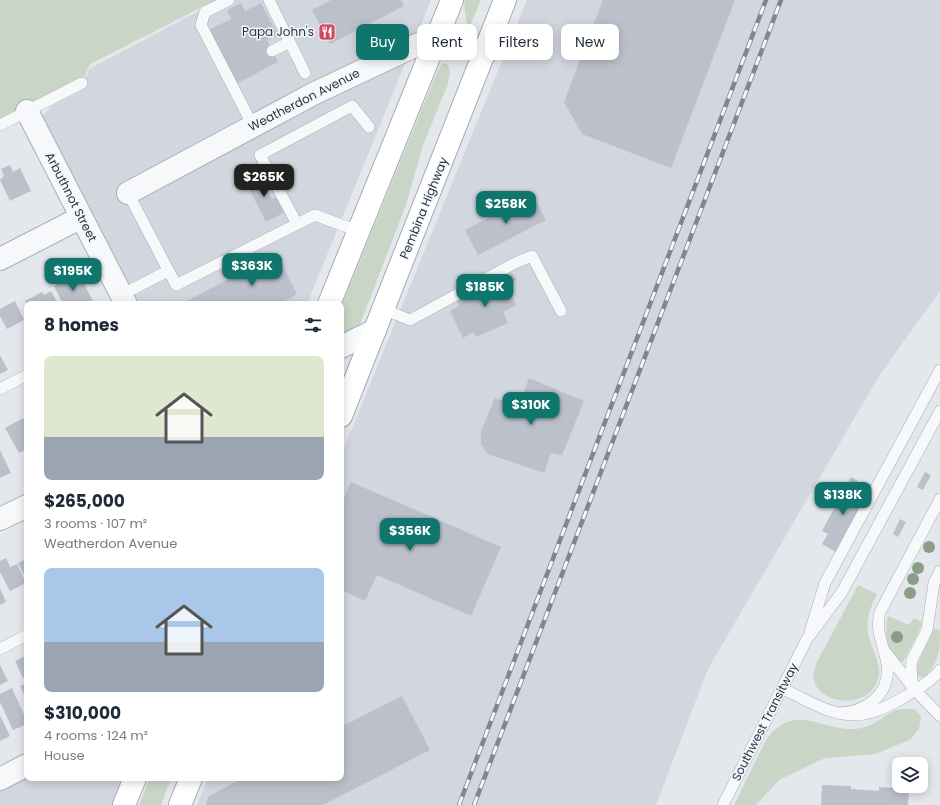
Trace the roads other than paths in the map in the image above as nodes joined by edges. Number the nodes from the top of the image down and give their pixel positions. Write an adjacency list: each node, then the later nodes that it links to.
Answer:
1 (229, 0): 17 (lane)
2 (269, 0): 7 (lane)
3 (452, 0): 5 (main road)
4 (505, 0): 6 (main road, Pembina Highway)
5 (442, 24)
6 (496, 24)
7 (290, 42): 9 (lane); 13 (lane)
8 (417, 45): 17 (street, Weatherdon Avenue)
9 (272, 51)
10 (477, 51): 11 (street)
11 (485, 54): 27 (main road, Pembina Highway)
12 (428, 60): 22 (main road)
13 (305, 73)
14 (82, 83): 15 (lane)
15 (27, 111): 16 (lane); 20 (street, Arbuthnot Street)
16 (0, 125)
17 (253, 126): 19 (street, Weatherdon Avenue)
18 (369, 127): 21 (lane)
19 (128, 193): 24 (lane)
20 (80, 218): 23 (street); 25 (street, Arbuthnot Street)
21 (297, 224): 22 (lane); 24 (lane)
22 (358, 231): 26 (main road)
23 (0, 259)
24 (168, 271): 25 (lane)
25 (123, 299)
26 (330, 301)
27 (383, 310): 28 (lane); 29 (main road, Pembina Highway)
28 (561, 311)
29 (375, 330): 30 (street); 34 (main road, Pembina Highway)
30 (344, 346)
31 (940, 370): 41 (lane, Southwest Transitway)
32 (24, 377): 33 (lane)
33 (0, 389)
34 (344, 408)
35 (940, 411): 41 (lane, Southwest Transitway)
36 (940, 499): 43 (lane)
37 (24, 507): 38 (street)
38 (0, 519)
39 (940, 571): 46 (lane)
40 (24, 636): 42 (lane)
41 (808, 640): 45 (lane, Southwest Transitway)
42 (0, 648)
43 (882, 648): 46 (lane); 47 (lane)
44 (940, 670): 46 (lane)
45 (782, 688): 47 (lane); 55 (lane, Southwest Transitway)
46 (915, 690): 47 (lane); 48 (lane)
47 (837, 713)
48 (940, 716)
49 (24, 767): 50 (street)
50 (0, 779)
51 (134, 781): 53 (main road)
52 (190, 781): 54 (main road)
53 (124, 805)
54 (180, 805)
55 (723, 805)

